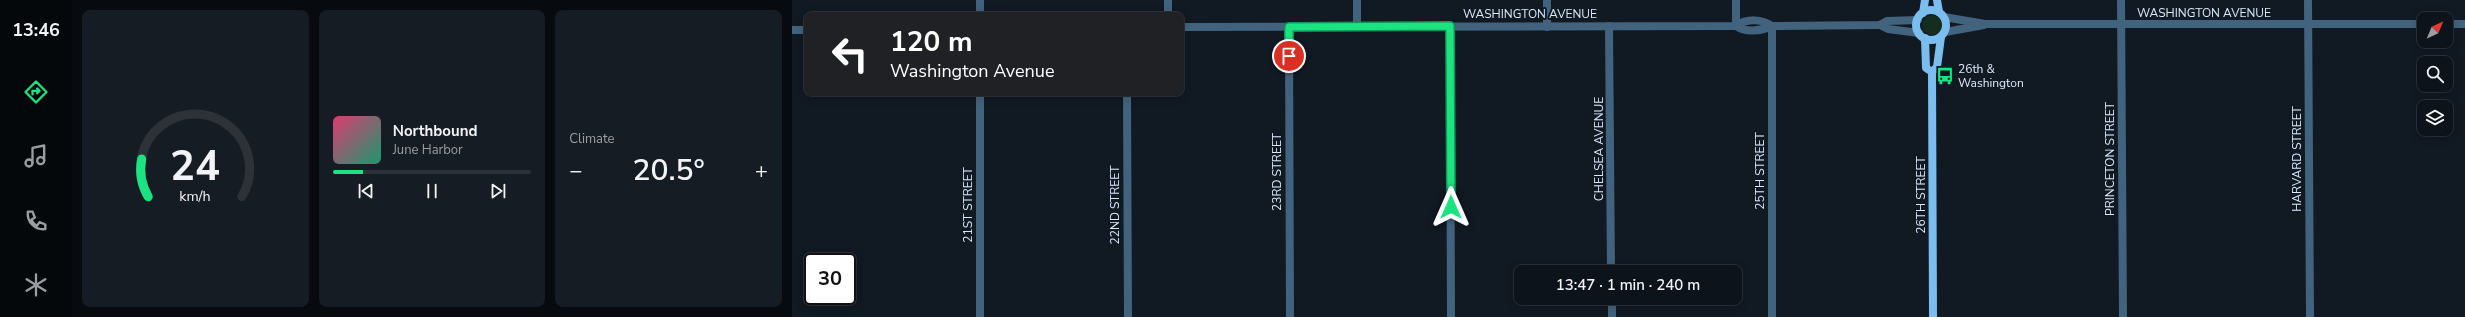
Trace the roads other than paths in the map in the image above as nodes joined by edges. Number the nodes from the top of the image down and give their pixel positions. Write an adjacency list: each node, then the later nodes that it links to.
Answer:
1 (980, 0): 10 (street)
2 (1168, 0): 11 (street)
3 (1357, 0): 27 (street)
4 (1547, 0): 28 (street)
5 (1736, 0): 23 (street)
6 (1925, 0): 13 (street)
7 (1937, 0): 12 (street)
8 (2121, 0): 20 (street, PRINCETON STREET)
9 (2308, 0): 15 (street, HARVARD STREET)
10 (980, 12)
11 (1168, 12)
12 (1941, 15): 13 (street); 14 (street, WASHINGTON AVENUE); 32 (street)
13 (1920, 16): 19 (street, WASHINGTON AVENUE); 31 (street)
14 (1985, 24): 20 (street, WASHINGTON AVENUE); 32 (street, WASHINGTON AVENUE)
15 (2308, 24): 16 (street, WASHINGTON AVENUE); 20 (street, WASHINGTON AVENUE); 46 (street, HARVARD STREET)
16 (2417, 24)
17 (2453, 24): 18 (street)
18 (2465, 24)
19 (1880, 25): 24 (street, WASHINGTON AVENUE); 31 (street, WASHINGTON AVENUE)
20 (2121, 25): 45 (street, PRINCETON STREET)
21 (1450, 26): 27 (street, WASHINGTON AVENUE); 28 (street, WASHINGTON AVENUE); 41 (street)
22 (1609, 26): 23 (street, WASHINGTON AVENUE); 28 (street, WASHINGTON AVENUE); 36 (street, CHELSEA AVENUE)
23 (1736, 26): 24 (street, WASHINGTON AVENUE)
24 (1772, 26): 43 (street, 25TH STREET)
25 (1184, 27): 26 (street, WASHINGTON AVENUE)
26 (1289, 27): 27 (street, WASHINGTON AVENUE); 40 (street, 23RD STREET)
27 (1357, 27)
28 (1547, 27)
29 (792, 30): 30 (street)
30 (804, 30)
31 (1922, 35): 32 (street); 33 (street, 26TH STREET)
32 (1943, 35): 33 (street, 26TH STREET)
33 (1932, 72): 44 (street, 26TH STREET)
34 (980, 96): 38 (street, 21ST STREET)
35 (1127, 96): 39 (street, 22ND STREET)
36 (1611, 265)
37 (1612, 305): 42 (street)
38 (980, 317)
39 (1128, 317)
40 (1290, 317)
41 (1451, 317)
42 (1612, 317)
43 (1772, 317)
44 (1933, 317)
45 (2122, 317)
46 (2310, 317)

